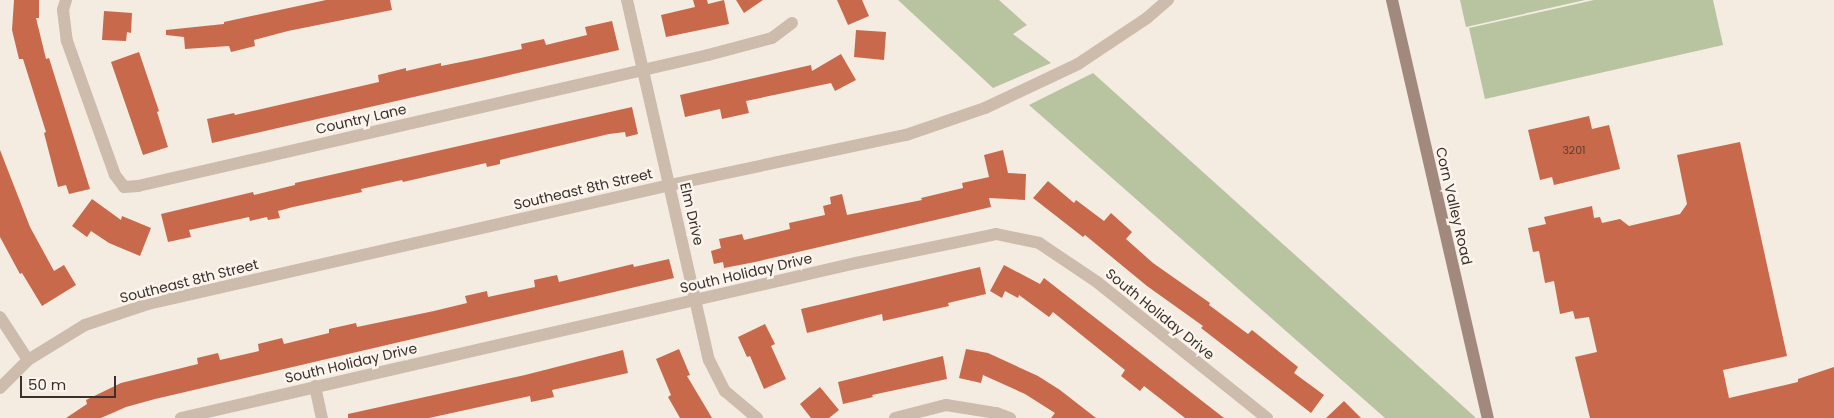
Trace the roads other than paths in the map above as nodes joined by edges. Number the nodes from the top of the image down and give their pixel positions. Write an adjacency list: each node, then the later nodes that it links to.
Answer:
1 (66, 0): 6 (street, Country Lane)
2 (627, 0): 6 (street, Elm Drive)
3 (1168, 0): 7 (street, Southeast 8th Street)
4 (1392, 0): 19 (main road, Corn Valley Road)
5 (792, 23): 6 (street, Country Lane)
6 (643, 68): 7 (street, Elm Drive)
7 (670, 185): 8 (street, Elm Drive); 10 (street, Southeast 8th Street)
8 (696, 300): 11 (street, South Holiday Drive); 15 (street, Elm Drive); 18 (street, South Holiday Drive)
9 (0, 317): 10 (street)
10 (28, 360): 12 (street, Southeast 8th Street)
11 (315, 386): 13 (street, South Holiday Drive); 14 (street)
12 (0, 388)
13 (181, 418)
14 (322, 418)
15 (756, 418)
16 (895, 418): 17 (street)
17 (1010, 418)
18 (1267, 418)
19 (1488, 418)

